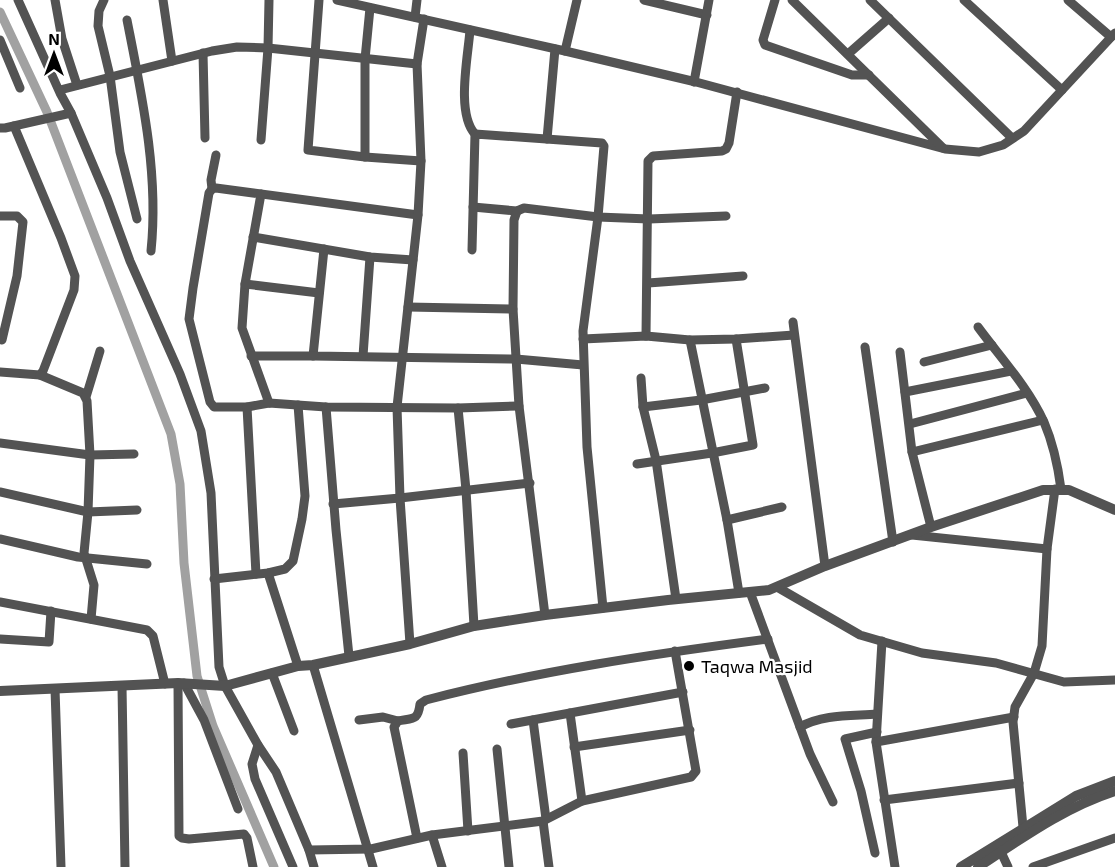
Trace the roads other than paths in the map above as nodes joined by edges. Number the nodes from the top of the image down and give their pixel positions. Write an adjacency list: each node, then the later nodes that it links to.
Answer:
1 (18, 0): 39 (street)
2 (55, 0): 37 (street)
3 (104, 0): 35 (street)
4 (163, 0): 31 (street)
5 (269, 0): 25 (street)
6 (319, 0): 28 (street)
7 (337, 0): 17 (street)
8 (417, 0): 19 (street)
9 (577, 0): 26 (street)
10 (644, 0): 18 (street)
11 (709, 0): 18 (street)
12 (775, 0): 34 (street)
13 (792, 0): 29 (street)
14 (870, 0): 20 (street)
15 (964, 0): 40 (street)
16 (1068, 0): 23 (street)
17 (370, 8): 19 (street); 30 (street)
18 (707, 15): 36 (street)
19 (420, 18): 22 (street); 32 (street)
20 (889, 18): 29 (street); 47 (street)
21 (127, 20): 33 (street)
22 (470, 30): 26 (street); 45 (street)
23 (1113, 35): 40 (street)
24 (0, 40): 38 (street)
25 (268, 48): 27 (street); 28 (street); 49 (street)
26 (560, 50): 36 (street); 48 (street)
27 (203, 53): 31 (street); 46 (street)
28 (314, 54): 30 (street); 52 (street)
29 (848, 54): 34 (street)
30 (365, 59): 32 (street); 52 (street)
31 (172, 60): 33 (street)
32 (417, 64): 53 (street)
33 (137, 70): 35 (street); 67 (street)
34 (869, 75): 50 (street)
35 (110, 76): 37 (street); 62 (street)
36 (693, 82): 41 (street)
37 (77, 85): 39 (street)
38 (20, 88)
39 (60, 90): 42 (street)
40 (1062, 90): 47 (street)
41 (737, 92): 50 (street); 63 (street)
42 (67, 114): 43 (street); 143 (street)
43 (14, 126): 44 (street); 97 (street)
44 (0, 128)
45 (475, 134): 48 (street); 56 (street)
46 (205, 138)
47 (1012, 138): 50 (street)
48 (547, 139): 61 (street)
49 (261, 140)
50 (945, 149)
51 (216, 155): 54 (street)
52 (365, 157): 53 (street)
53 (422, 160): 58 (street)
54 (212, 189): 55 (street); 108 (street)
55 (261, 194): 58 (street); 64 (street)
56 (473, 207): 57 (street); 66 (street)
57 (517, 212): 61 (street); 75 (street)
58 (418, 214): 69 (street)
59 (0, 216): 83 (street)
60 (726, 216): 63 (street)
61 (598, 217): 63 (street); 80 (street)
62 (137, 219)
63 (649, 219): 71 (street)
64 (253, 237): 65 (street); 72 (street)
65 (324, 249): 68 (street); 73 (street)
66 (472, 250)
67 (152, 251)
68 (370, 256): 69 (street); 90 (street)
69 (413, 260): 74 (street)
70 (743, 276): 71 (street)
71 (648, 283): 79 (street)
72 (245, 284): 73 (street); 88 (street)
73 (319, 293): 89 (street)
74 (408, 307): 75 (street); 91 (street)
75 (513, 309): 92 (street)
76 (793, 322): 78 (street)
77 (978, 327): 84 (street)
78 (794, 335): 82 (street); 140 (street)
79 (646, 336): 80 (street); 81 (street)
80 (583, 339): 94 (street)
81 (690, 339): 82 (street); 104 (street)
82 (736, 339): 100 (street)
83 (2, 340)
84 (992, 345): 93 (street); 95 (street)
85 (865, 347): 136 (street)
86 (100, 351): 103 (street)
87 (900, 352): 101 (street)
88 (251, 356): 89 (street); 105 (street)
89 (313, 356): 90 (street)
90 (363, 356): 91 (street)
91 (401, 358): 92 (street); 111 (street)
92 (516, 359): 94 (street); 107 (street)
93 (924, 362)
94 (583, 365): 148 (street)
95 (1011, 371): 101 (street); 102 (street)
96 (0, 372): 97 (street)
97 (40, 375): 103 (street)
98 (641, 378): 109 (street)
99 (765, 388): 100 (street)
100 (745, 392): 104 (street); 117 (street)
101 (905, 392): 114 (street)
102 (1027, 393): 113 (street); 114 (street)
103 (86, 397): 119 (street)
104 (701, 400): 109 (street); 117 (street)
105 (269, 403): 106 (street); 108 (street)
106 (298, 405): 110 (street); 141 (street)
107 (519, 406): 112 (street); 122 (street)
108 (248, 407): 142 (street)
109 (643, 407): 120 (street)
110 (326, 408): 111 (street); 127 (street)
111 (397, 408): 112 (street); 126 (street)
112 (458, 408): 124 (street)
113 (1043, 420): 116 (street); 123 (street)
114 (910, 424): 116 (street)
115 (0, 443): 119 (street)
116 (912, 452): 133 (street)
117 (712, 453): 120 (street); 132 (street)
118 (134, 454): 119 (street)
119 (90, 455): 131 (street)
120 (656, 460): 121 (street); 146 (street)
121 (637, 464)
122 (530, 483): 124 (street); 150 (street)
123 (1058, 489): 130 (street); 133 (street); 137 (street)
124 (466, 490): 126 (street); 152 (street)
125 (0, 492): 131 (street)
126 (400, 498): 127 (street); 156 (street)
127 (333, 504): 158 (street)
128 (782, 507): 132 (street)
129 (137, 510): 131 (street)
130 (1115, 510)
131 (88, 512): 138 (street)
132 (727, 520): 145 (street)
133 (931, 527): 134 (street)
134 (911, 535): 136 (street); 137 (street)
135 (0, 539): 138 (street)
136 (893, 542): 140 (street)
137 (1047, 549): 162 (street)
138 (84, 558): 139 (street); 151 (street)
139 (147, 564)
140 (825, 566): 144 (street)
141 (268, 573): 142 (street); 160 (street)
142 (256, 574): 143 (street)
143 (214, 579): 167 (street)
144 (777, 587): 145 (street); 155 (street)
145 (744, 593): 146 (street); 154 (street)
146 (676, 599): 148 (street)
147 (0, 602): 149 (street)
148 (603, 608): 150 (street)
149 (51, 611): 151 (street); 153 (street)
150 (545, 615): 152 (street)
151 (91, 619): 165 (street)
152 (474, 626): 156 (street)
153 (0, 639)
154 (768, 639): 157 (street); 178 (street)
155 (882, 641): 162 (street); 172 (street)
156 (410, 644): 158 (street)
157 (675, 651): 170 (street); 176 (street)
158 (349, 656): 159 (street)
159 (313, 665): 160 (street); 200 (street)
160 (298, 666): 161 (street)
161 (272, 673): 167 (street); 180 (street)
162 (1034, 673): 163 (street); 173 (street)
163 (1115, 680)
164 (184, 683): 165 (street); 167 (street); 192 (street); 206 (street)
165 (165, 684): 166 (street)
166 (122, 686): 168 (street); 205 (street)
167 (225, 686): 182 (street)
168 (56, 689): 169 (street); 204 (street)
169 (0, 692)
170 (683, 692): 171 (street); 179 (street)
171 (570, 713): 175 (street); 183 (street)
172 (877, 714): 178 (street); 181 (street)
173 (1014, 717): 181 (street); 187 (street)
174 (359, 720): 176 (street)
175 (532, 720): 177 (street); 193 (street)
176 (398, 721): 198 (street)
177 (511, 724)
178 (800, 727): 191 (street)
179 (690, 730): 183 (street); 190 (street)
180 (294, 731)
181 (877, 737): 189 (street); 203 (street)
182 (258, 745): 201 (street); 207 (street)
183 (574, 747): 190 (street)
184 (496, 750): 194 (street)
185 (463, 753): 196 (street)
186 (1115, 781): 195 (street)
187 (1019, 783): 189 (street); 195 (street)
188 (1115, 791): 202 (street)
189 (884, 800): 213 (street)
190 (582, 801): 193 (street)
191 (833, 802)
192 (238, 809)
193 (545, 820): 194 (street); 212 (street)
194 (504, 826): 196 (street); 211 (street)
195 (1023, 827): 214 (street)
196 (468, 831): 197 (street)
197 (432, 835): 198 (street); 210 (street)
198 (417, 838): 200 (street)
199 (1115, 838): 217 (street)
200 (367, 849): 201 (street); 209 (street)
201 (309, 850): 208 (street)
202 (1001, 852): 215 (street); 216 (street)
203 (875, 853)
204 (61, 867)
205 (125, 867)
206 (252, 867)
207 (293, 867)
208 (314, 867)
209 (373, 867)
210 (442, 867)
211 (509, 867)
212 (549, 867)
213 (895, 867)
214 (961, 867)
215 (978, 867)
216 (1008, 867)
217 (1033, 867)

